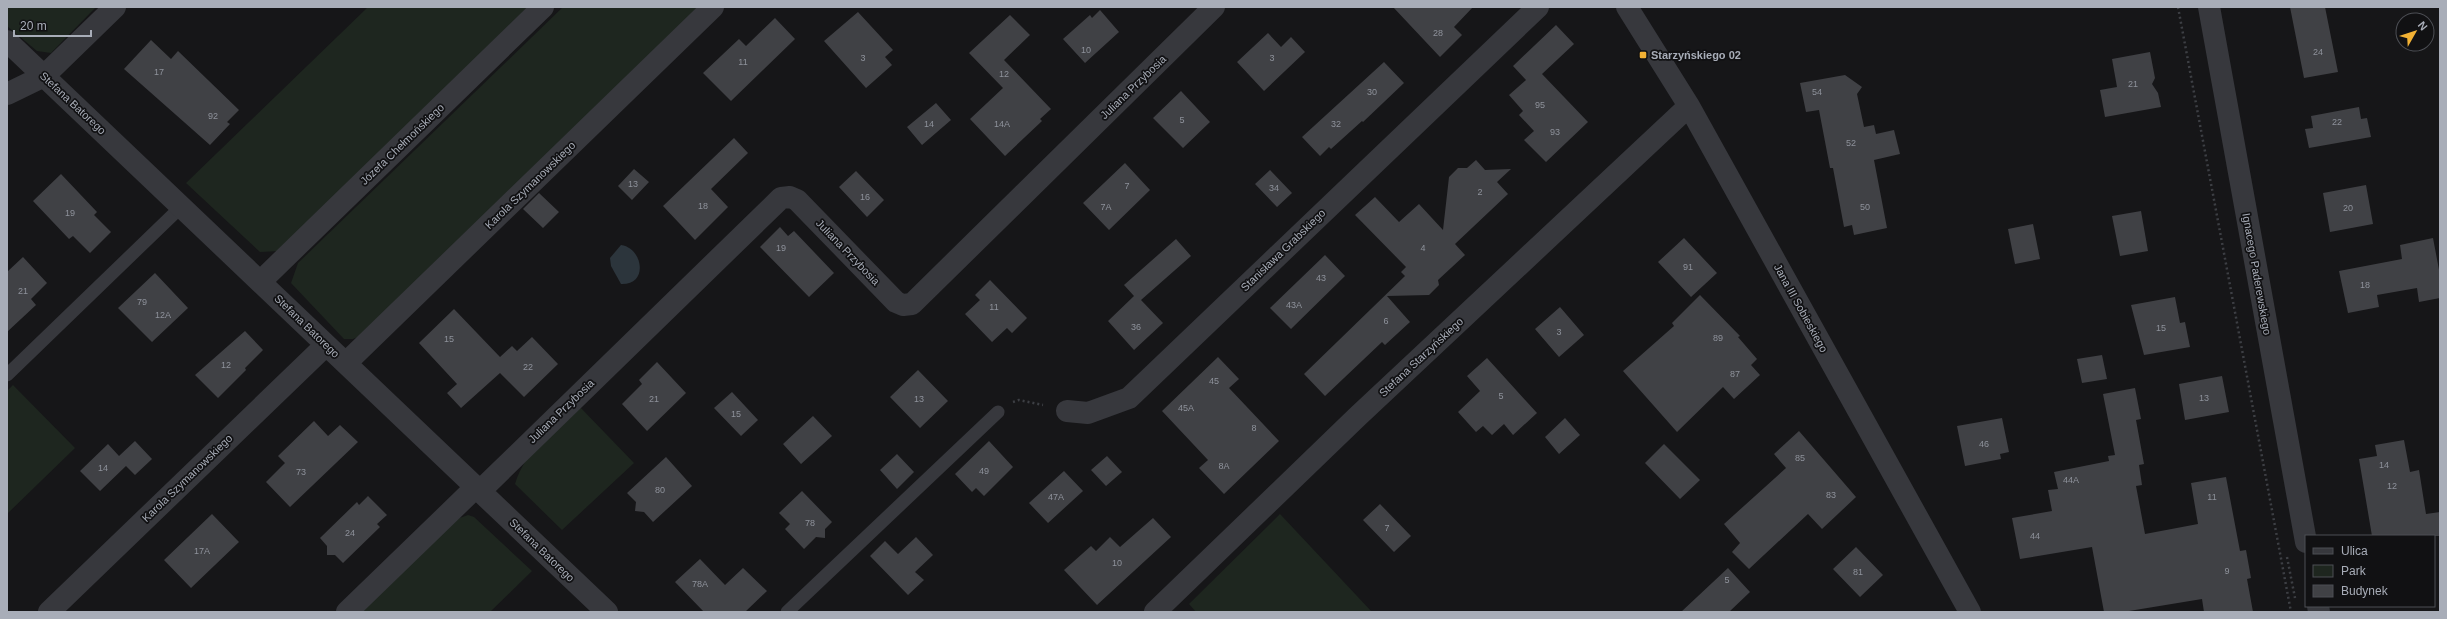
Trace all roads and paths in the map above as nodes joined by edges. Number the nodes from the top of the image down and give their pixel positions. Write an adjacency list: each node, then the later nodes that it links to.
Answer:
1 (115, 7): 10 (street)
2 (543, 7): 14 (street, Józefa Chełmońskiego)
3 (713, 7): 16 (street, Karola Szymanowskiego)
4 (1214, 7): 20 (street, Juliana Przybosia)
5 (1538, 7): 18 (street, Stanisława Grabskiego)
6 (1627, 7): 12 (street, Jana III Sobieskiego)
7 (2178, 7): 28 (path)
8 (2209, 7): 21 (street, Ignacego Paderewskiego)
9 (7, 41): 10 (street, Stefana Batorego)
10 (44, 76): 11 (street); 13 (street, Stefana Batorego)
11 (7, 94)
12 (1689, 106): 26 (street, Stefana Starzyńskiego); 27 (street, Jana III Sobieskiego)
13 (182, 206): 14 (street, Stefana Batorego); 17 (lane)
14 (261, 281): 15 (street, Stefana Batorego)
15 (326, 345): 16 (street, Stefana Batorego); 22 (street, Karola Szymanowskiego)
16 (346, 363): 20 (street, Stefana Batorego)
17 (7, 375)
18 (1067, 411): 19 (path)
19 (998, 412): 25 (lane)
20 (478, 489): 23 (street, Juliana Przybosia); 24 (street, Stefana Batorego)
21 (2305, 536)
22 (49, 612)
23 (347, 612)
24 (607, 612)
25 (787, 612)
26 (1155, 612)
27 (1970, 612)
28 (2291, 612)

